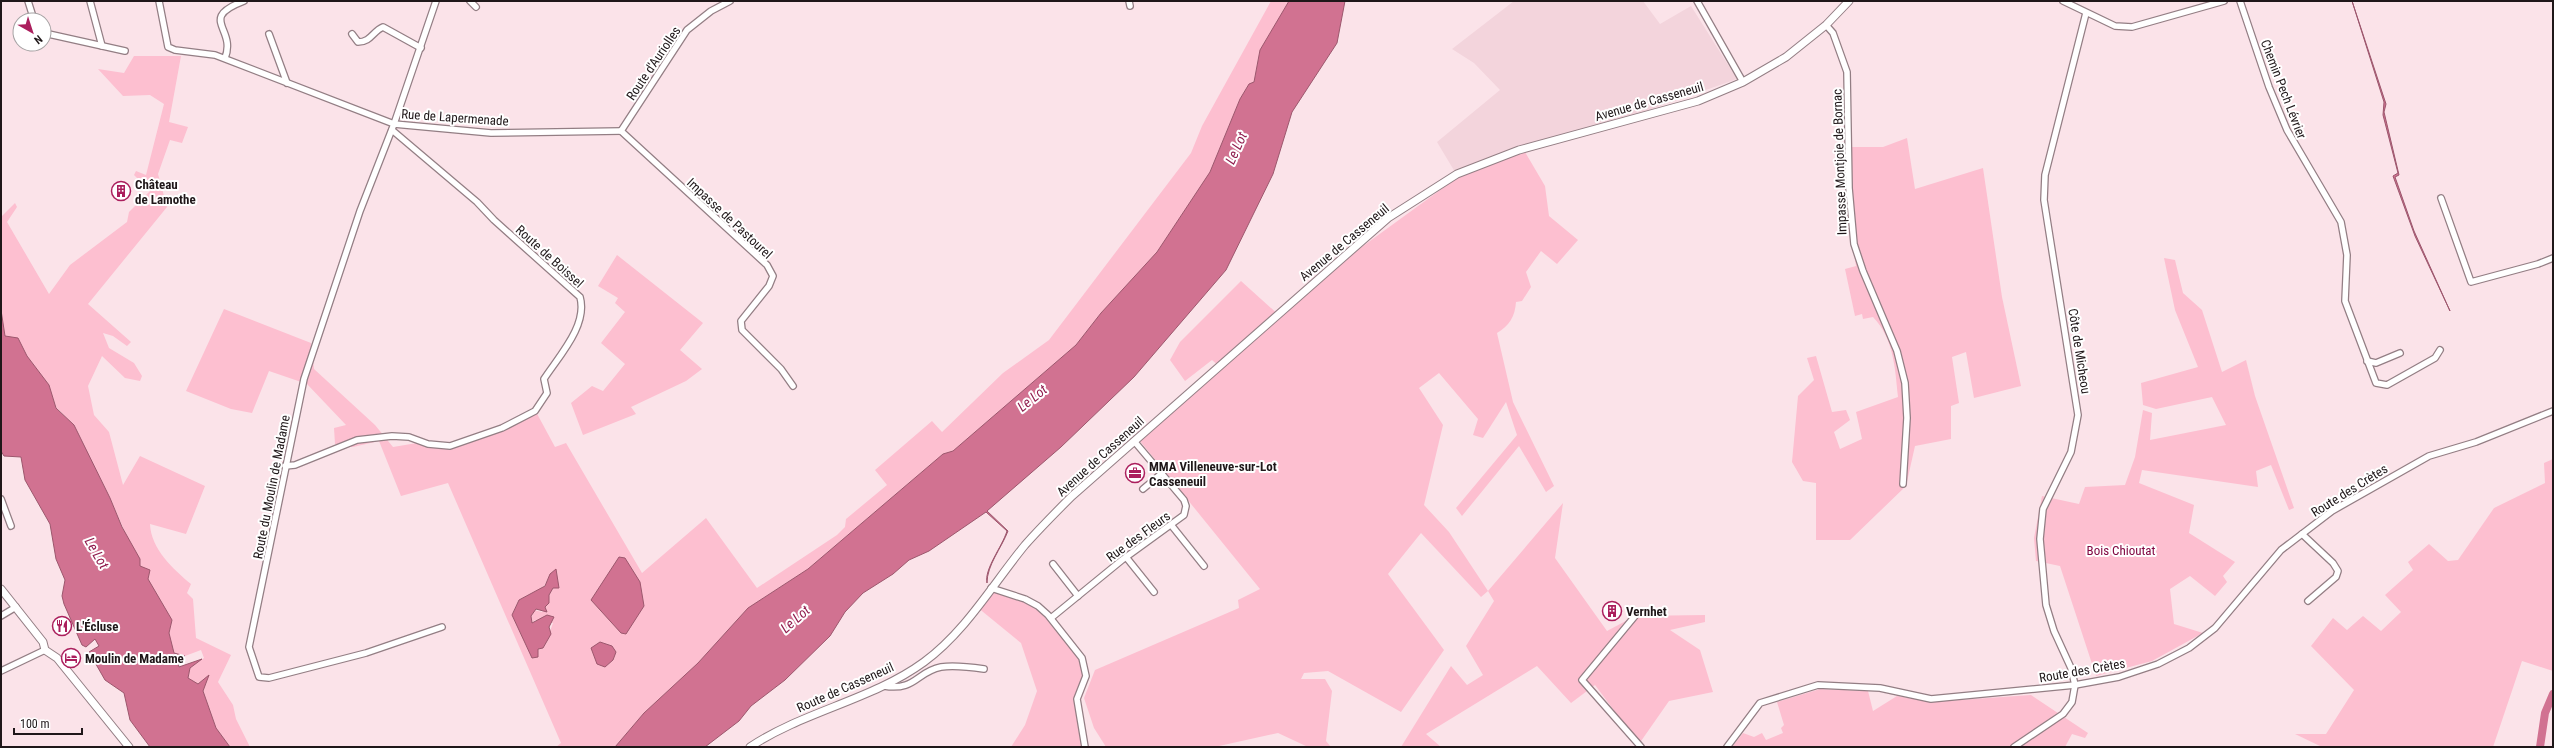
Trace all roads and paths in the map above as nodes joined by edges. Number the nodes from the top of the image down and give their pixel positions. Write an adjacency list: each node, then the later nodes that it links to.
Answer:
1 (28, 1): 14 (street)
2 (90, 1): 20 (street)
3 (159, 1): 23 (street)
4 (244, 1): 23 (street)
5 (436, 1): 21 (street, Rue de Lapermenade)
6 (470, 1): 13 (street)
7 (730, 1): 27 (street, Route d'Auriolles)
8 (1696, 1): 24 (street)
9 (1849, 1): 16 (main road, Avenue de Casseneuil)
10 (2063, 1): 15 (street)
11 (2224, 1): 15 (street)
12 (2240, 1): 32 (street, Chemin Pech Lévrier)
13 (476, 7)
14 (31, 12)
15 (2086, 13): 60 (street, Côte de Micheou)
16 (1826, 25): 24 (main road, Avenue de Casseneuil); 38 (street, Impasse Montjoie de Bornac)
17 (269, 34): 25 (street)
18 (352, 34): 21 (street)
19 (52, 36): 20 (street)
20 (102, 46): 22 (street)
21 (420, 48): 26 (street, Rue de Lapermenade)
22 (125, 51)
23 (225, 58): 25 (street)
24 (1744, 82): 35 (main road, Avenue de Casseneuil)
25 (286, 83): 26 (street)
26 (393, 127): 27 (street, Rue de Lapermenade); 36 (street, Route du Moulin de Madame); 36 (street, Route de Boissel)
27 (620, 131): 33 (street, Impasse de Pastourel)
28 (2441, 198): 29 (street)
29 (2553, 258)
30 (2440, 350): 32 (street, Chemin Pech Lévrier)
31 (2400, 354): 32 (street)
32 (2367, 361)
33 (793, 386)
34 (2553, 411): 43 (street, Route des Crètes)
35 (1134, 441): 37 (street, Rue des Fleurs); 47 (main road, Avenue de Casseneuil)
36 (285, 466): 56 (street, Route du Moulin de Madame)
37 (1162, 473): 39 (street); 42 (street, Rue des Fleurs)
38 (1903, 484)
39 (1143, 489)
40 (1, 499): 41 (street)
41 (11, 526)
42 (1172, 526): 44 (street, Rue des Fleurs); 46 (street)
43 (2302, 534): 51 (street); 60 (street, Route des Crètes)
44 (1126, 557): 49 (street); 50 (street, Rue des Fleurs)
45 (1053, 564): 50 (street)
46 (1204, 566)
47 (991, 588): 55 (street); 61 (main road, Route de Casseneuil)
48 (1, 589): 52 (main road)
49 (1154, 592)
50 (1078, 596): 55 (street, Rue des Fleurs)
51 (2308, 601)
52 (16, 607): 53 (street); 57 (main road)
53 (1, 616)
54 (1635, 616): 62 (street)
55 (1051, 618): 65 (street)
56 (442, 627)
57 (45, 650): 59 (street); 63 (main road)
58 (984, 669): 61 (street)
59 (1, 671)
60 (2075, 685): 66 (street, Route des Crètes); 67 (street)
61 (883, 686): 64 (main road, Route de Casseneuil)
62 (1640, 746)
63 (129, 747)
64 (750, 747)
65 (1085, 747)
66 (1727, 747)
67 (2014, 747)

